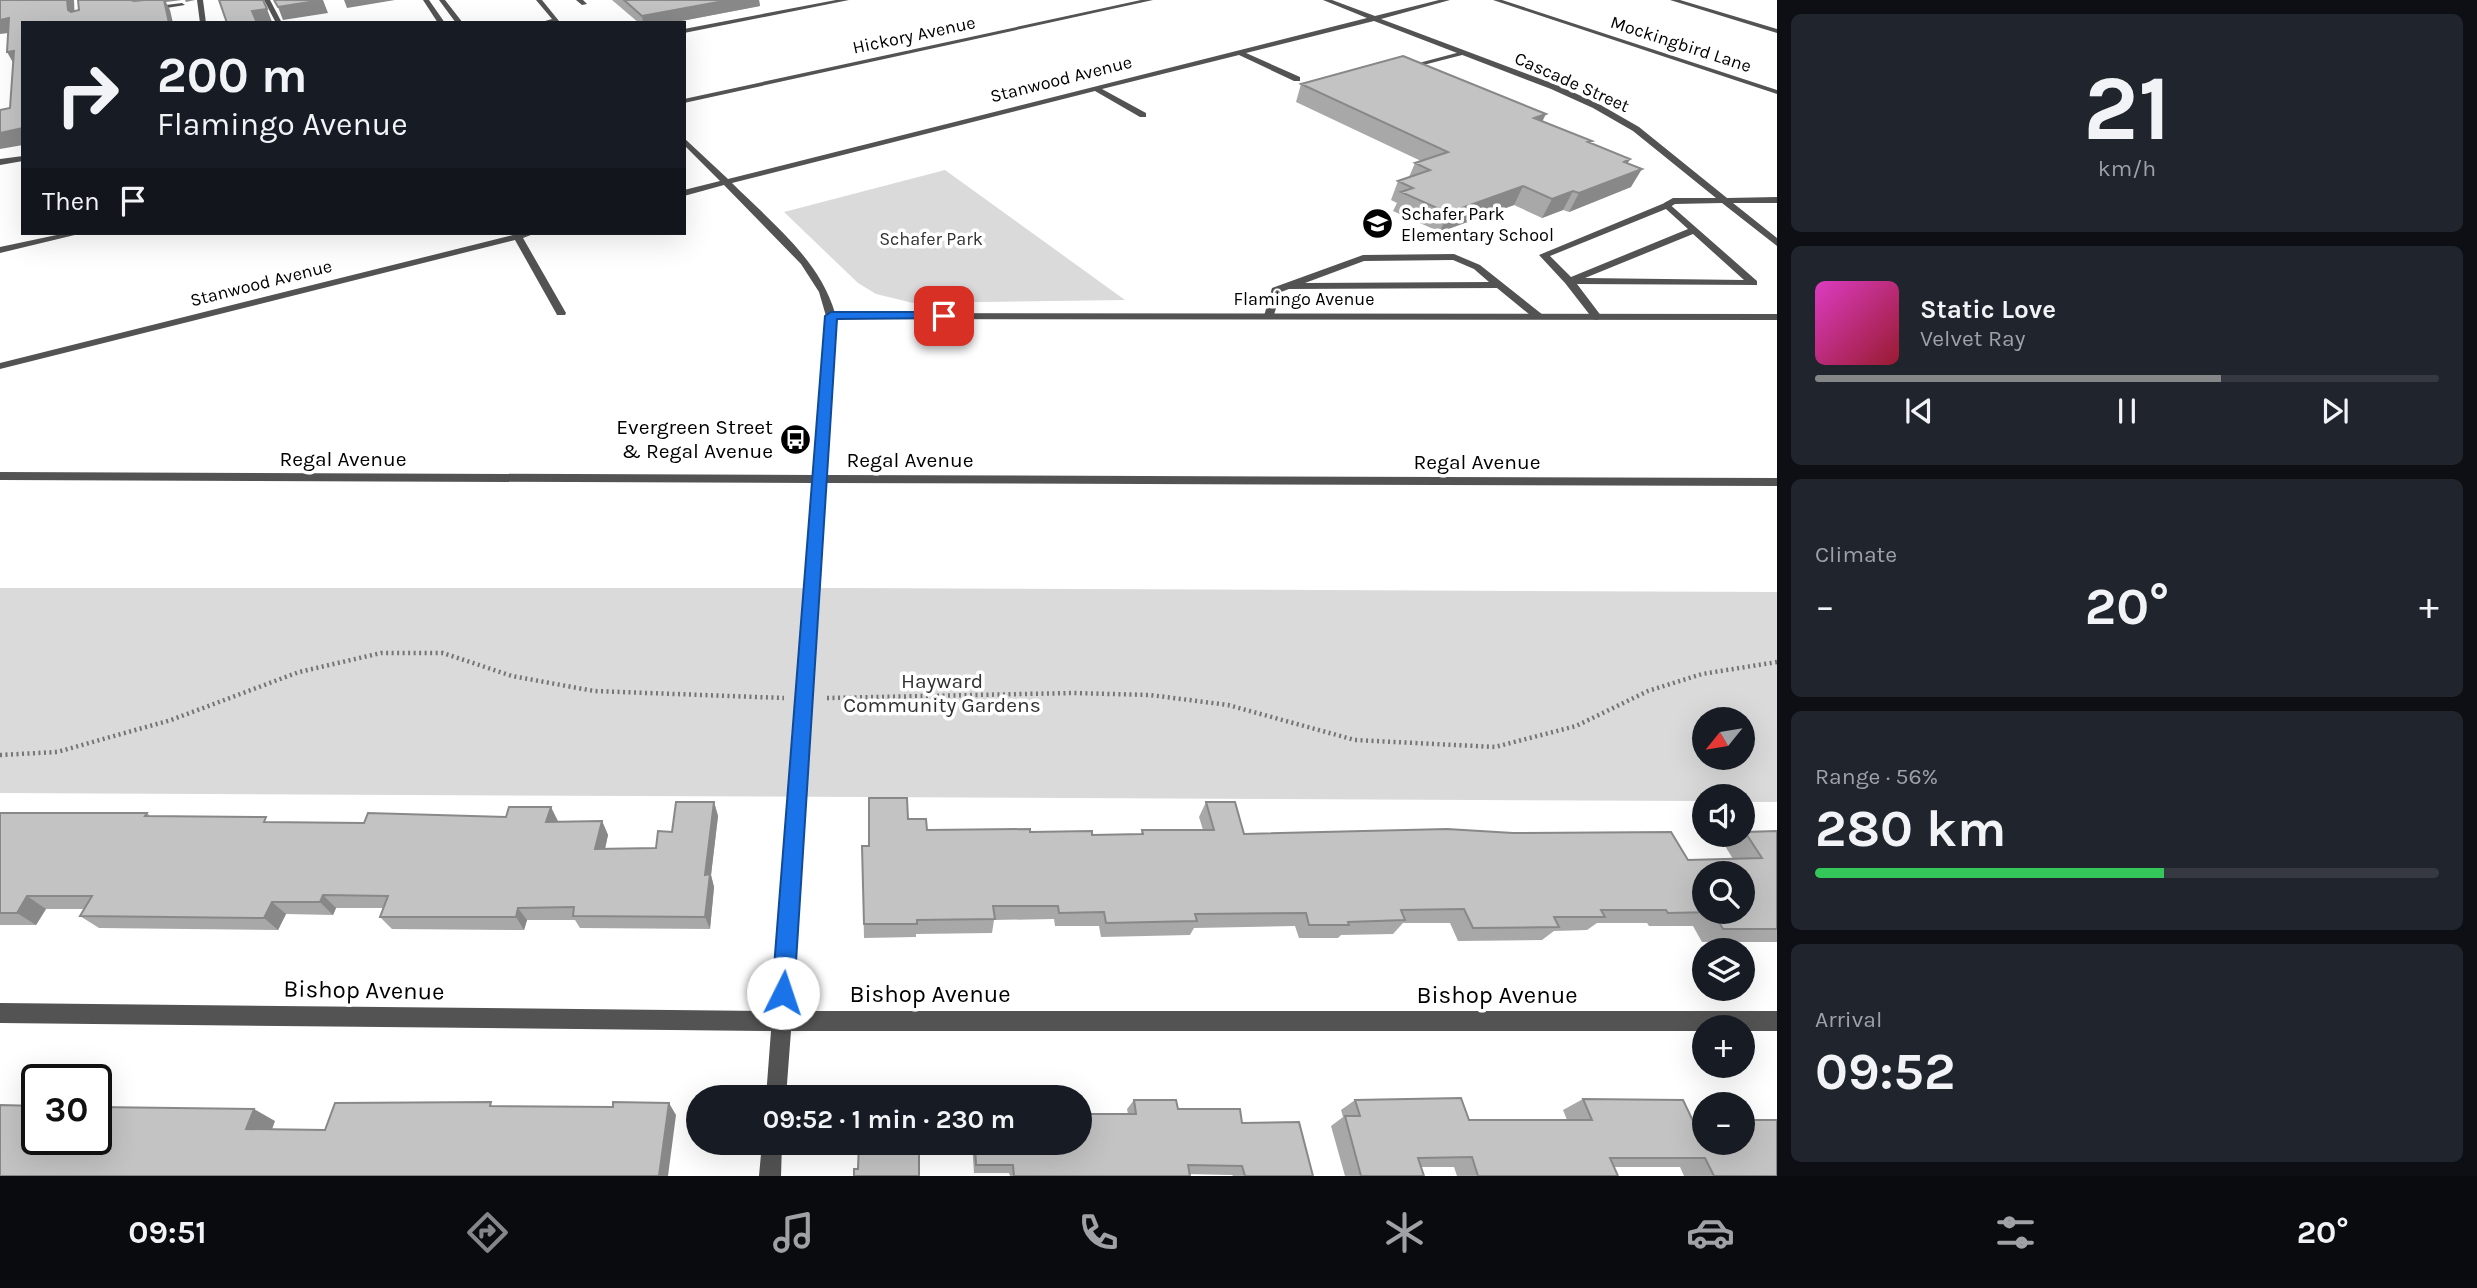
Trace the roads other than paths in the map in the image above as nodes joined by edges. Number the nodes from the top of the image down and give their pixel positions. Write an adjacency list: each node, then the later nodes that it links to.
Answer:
1 (135, 0): 13 (street)
2 (200, 0): 15 (street)
3 (267, 0): 16 (street)
4 (426, 0): 17 (street)
5 (442, 0): 18 (street)
6 (539, 0): 19 (street)
7 (846, 0): 20 (street)
8 (1150, 0): 28 (street, Hickory Avenue)
9 (1326, 0): 14 (street, Cascade Street)
10 (1447, 0): 14 (street, Stanwood Avenue)
11 (1496, 0): 27 (street, Mockingbird Lane)
12 (1672, 0): 21 (street)
13 (182, 5)
14 (1374, 19): 22 (street, Stanwood Avenue); 23 (street, Cascade Street)
15 (203, 21)
16 (278, 21)
17 (441, 21)
18 (458, 21)
19 (551, 21)
20 (686, 31)
21 (1777, 31)
22 (1241, 53): 25 (street); 26 (street, Stanwood Avenue)
23 (1464, 53): 24 (street); 35 (street, Cascade Street)
24 (1395, 69)
25 (1297, 79)
26 (1094, 88): 29 (street); 33 (street, Stanwood Avenue)
27 (1777, 92)
28 (686, 101)
29 (1143, 115)
30 (686, 142): 33 (street)
31 (21, 158): 32 (street)
32 (0, 162)
33 (726, 182): 34 (street, Stanwood Avenue); 48 (street)
34 (686, 192)
35 (1725, 200): 36 (street); 37 (street); 42 (street, Cascade Street)
36 (1777, 200)
37 (1667, 205): 38 (street); 44 (street)
38 (1694, 230): 44 (street); 44 (street)
39 (69, 235): 43 (street)
40 (522, 235): 41 (street, Stanwood Avenue)
41 (517, 236): 47 (street); 53 (street, Stanwood Avenue)
42 (1777, 243)
43 (0, 250)
44 (1569, 281): 51 (street)
45 (1500, 285): 46 (street); 46 (street); 50 (street)
46 (1283, 286): 49 (street)
47 (561, 313)
48 (831, 316): 49 (street, Flamingo Avenue); 55 (street)
49 (1269, 316): 50 (street, Flamingo Avenue)
50 (1539, 317): 51 (street, Flamingo Avenue)
51 (1597, 317): 52 (street, Flamingo Avenue)
52 (1777, 317)
53 (0, 366)
54 (0, 476): 55 (street, Regal Avenue)
55 (821, 479): 56 (street, Regal Avenue); 58 (street)
56 (1777, 482)
57 (0, 1013): 58 (street, Bishop Avenue)
58 (781, 1021): 59 (street, Bishop Avenue); 60 (street)
59 (1777, 1021)
60 (777, 1085)
61 (771, 1155): 62 (street)
62 (770, 1176)

